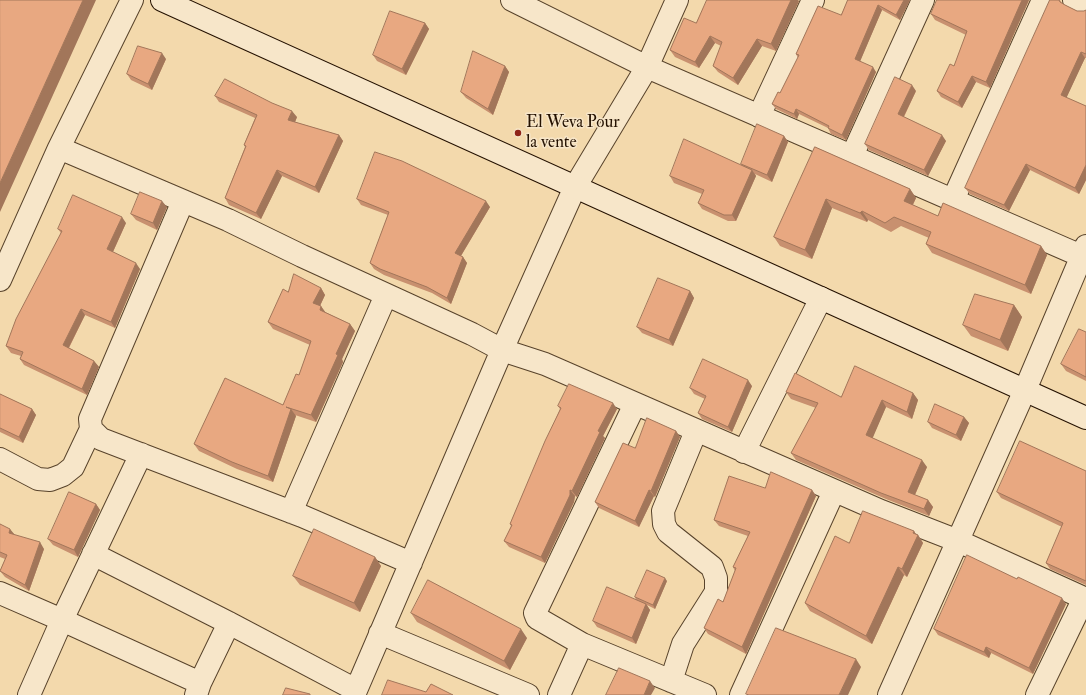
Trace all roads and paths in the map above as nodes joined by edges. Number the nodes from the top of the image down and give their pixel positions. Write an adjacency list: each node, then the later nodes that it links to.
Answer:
1 (132, 0): 12 (street)
2 (162, 0): 14 (street)
3 (676, 0): 10 (street)
4 (813, 0): 11 (street)
5 (922, 0): 13 (street)
6 (1043, 0): 15 (street)
7 (1074, 0): 9 (street)
8 (517, 1): 10 (street)
9 (1086, 5)
10 (647, 67): 11 (street); 14 (street)
11 (759, 116): 13 (street)
12 (59, 148): 16 (street); 18 (street)
13 (852, 156): 15 (street)
14 (575, 187): 20 (street); 21 (street)
15 (953, 200): 17 (street)
16 (183, 201): 19 (street); 25 (street)
17 (1085, 254): 22 (street)
18 (0, 280)
19 (386, 295): 21 (street); 31 (street)
20 (821, 298): 22 (street); 27 (street)
21 (502, 350): 23 (street); 34 (street)
22 (1025, 390): 24 (street); 32 (street)
23 (635, 404): 26 (street); 40 (street)
24 (1086, 418)
25 (91, 429): 28 (street); 29 (street)
26 (696, 431): 27 (street); 41 (street)
27 (744, 452): 30 (street)
28 (140, 454): 31 (street); 33 (street)
29 (0, 459)
30 (834, 491): 32 (street); 48 (street)
31 (291, 512): 34 (street)
32 (958, 541): 36 (street); 49 (street)
33 (93, 554): 37 (street); 38 (street)
34 (411, 563): 39 (street)
35 (0, 593): 37 (street)
36 (1085, 599): 50 (street)
37 (62, 620): 42 (street); 44 (street)
38 (229, 623): 42 (street); 43 (street)
39 (380, 634): 43 (street); 45 (street)
40 (582, 644): 41 (street); 46 (street)
41 (671, 681): 47 (street)
42 (198, 689)
43 (355, 692)
44 (29, 695)
45 (528, 695)
46 (558, 695)
47 (704, 695)
48 (741, 695)
49 (889, 695)
50 (1036, 695)

